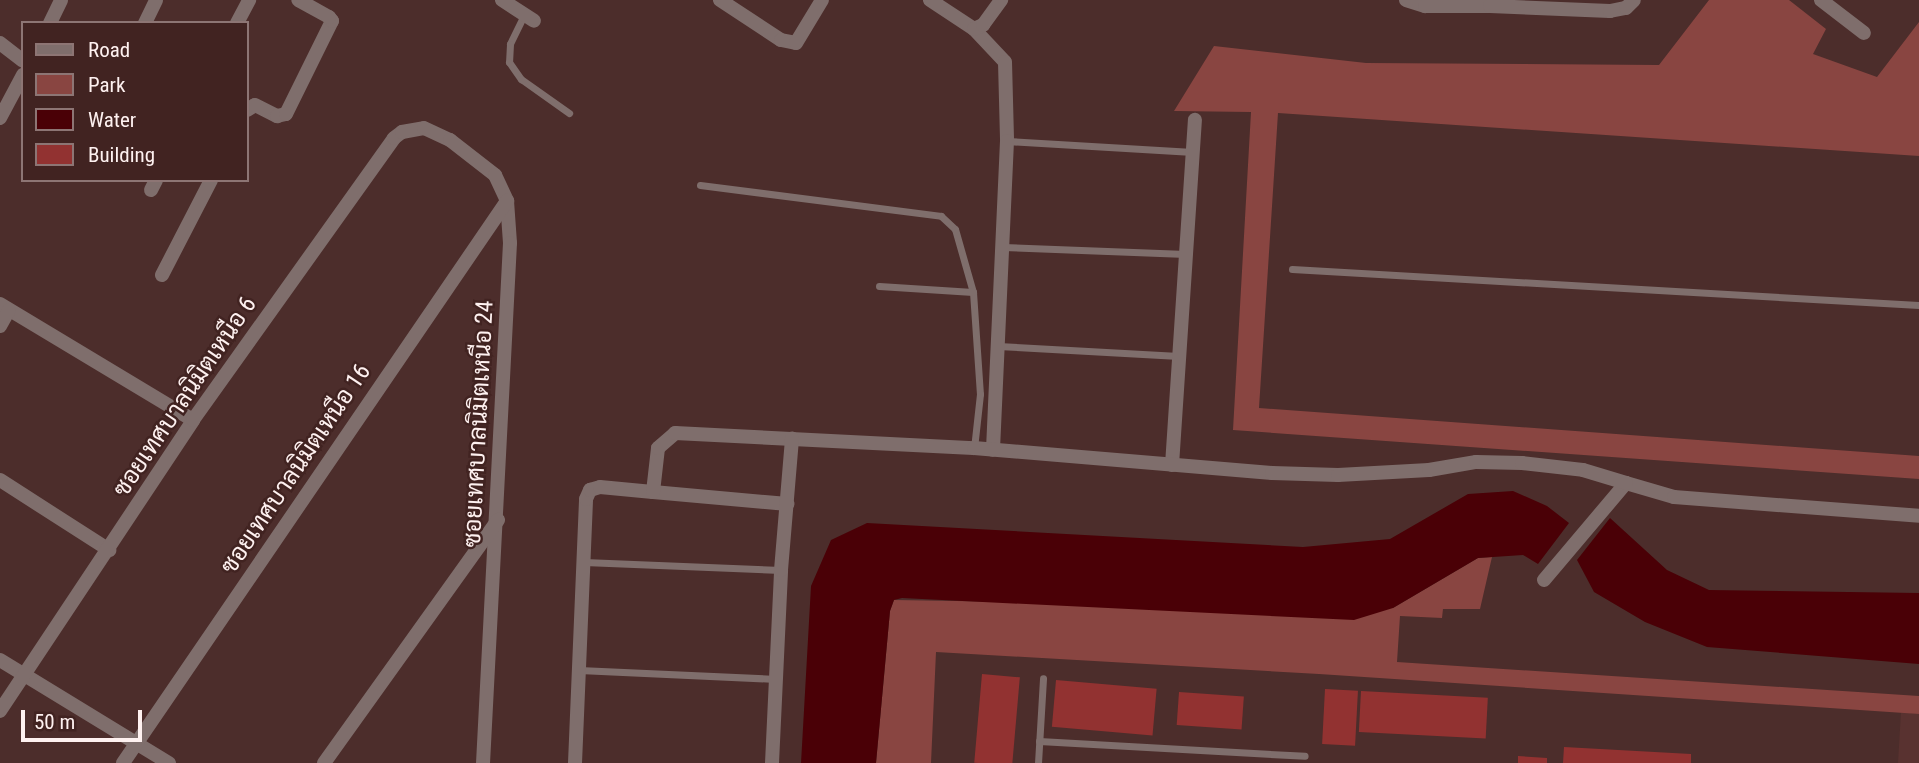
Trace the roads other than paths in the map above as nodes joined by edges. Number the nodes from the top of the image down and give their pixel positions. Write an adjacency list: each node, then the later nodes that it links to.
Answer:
1 (61, 0): 15 (street)
2 (156, 0): 16 (street)
3 (249, 0): 17 (street)
4 (298, 0): 23 (street)
5 (502, 0): 14 (street)
6 (720, 0): 7 (street)
7 (822, 0)
8 (930, 0): 18 (street)
9 (1001, 0): 18 (street)
10 (1634, 0): 13 (street)
11 (1821, 0): 19 (street)
12 (1410, 1): 13 (street)
13 (1491, 3)
14 (529, 18): 24 (lane)
15 (51, 21)
16 (146, 21)
17 (238, 21)
18 (974, 29): 28 (street)
19 (1864, 33)
20 (0, 43): 21 (street)
21 (21, 59)
22 (21, 79): 25 (street)
23 (248, 109)
24 (569, 113)
25 (0, 118)
26 (1195, 120): 29 (street)
27 (424, 128): 32 (street, ซอยเทศบาลนิมิตเหนือ 24); 44 (street, ซอยเทศบาลนิมิตเหนือ 6)
28 (1007, 141): 29 (lane); 33 (street)
29 (1193, 152): 34 (street)
30 (210, 182): 36 (street)
31 (700, 185): 38 (lane)
32 (507, 201): 54 (street, ซอยเทศบาลนิมิตเหนือ 24); 65 (street, ซอยเทศบาลนิมิตเหนือ 16)
33 (1003, 247): 34 (lane); 42 (street)
34 (1186, 254): 43 (street)
35 (1292, 269): 39 (lane)
36 (163, 275)
37 (879, 286): 38 (lane)
38 (973, 292): 46 (lane)
39 (1919, 305)
40 (5, 307): 41 (street); 44 (street)
41 (0, 326)
42 (998, 346): 43 (lane); 47 (street)
43 (1179, 356): 48 (street)
44 (193, 420): 55 (street, ซอยเทศบาลนิมิตเหนือ 6)
45 (792, 438): 46 (street); 51 (street); 52 (street)
46 (974, 448): 47 (street)
47 (993, 450): 48 (street)
48 (1172, 465): 50 (street)
49 (0, 480): 55 (street)
50 (1626, 483): 53 (street); 58 (street)
51 (653, 492): 52 (street); 56 (street)
52 (787, 504): 57 (street)
53 (1919, 516)
54 (498, 520): 70 (street); 71 (street, ซอยเทศบาลนิมิตเหนือ 24)
55 (109, 550): 61 (street, ซอยเทศบาลนิมิตเหนือ 6)
56 (584, 562): 57 (lane); 60 (street)
57 (781, 570): 63 (street)
58 (1544, 580)
59 (0, 660): 61 (street)
60 (579, 670): 63 (lane); 72 (street)
61 (24, 675): 64 (street, ซอยเทศบาลนิมิตเหนือ 6); 65 (street)
62 (1043, 678): 66 (lane)
63 (776, 679): 73 (street)
64 (0, 711)
65 (137, 741): 68 (street, ซอยเทศบาลนิมิตเหนือ 16); 69 (street)
66 (1039, 741): 67 (lane); 74 (lane)
67 (1305, 756)
68 (124, 763)
69 (169, 763)
70 (324, 763)
71 (483, 763)
72 (575, 763)
73 (772, 763)
74 (1038, 763)

